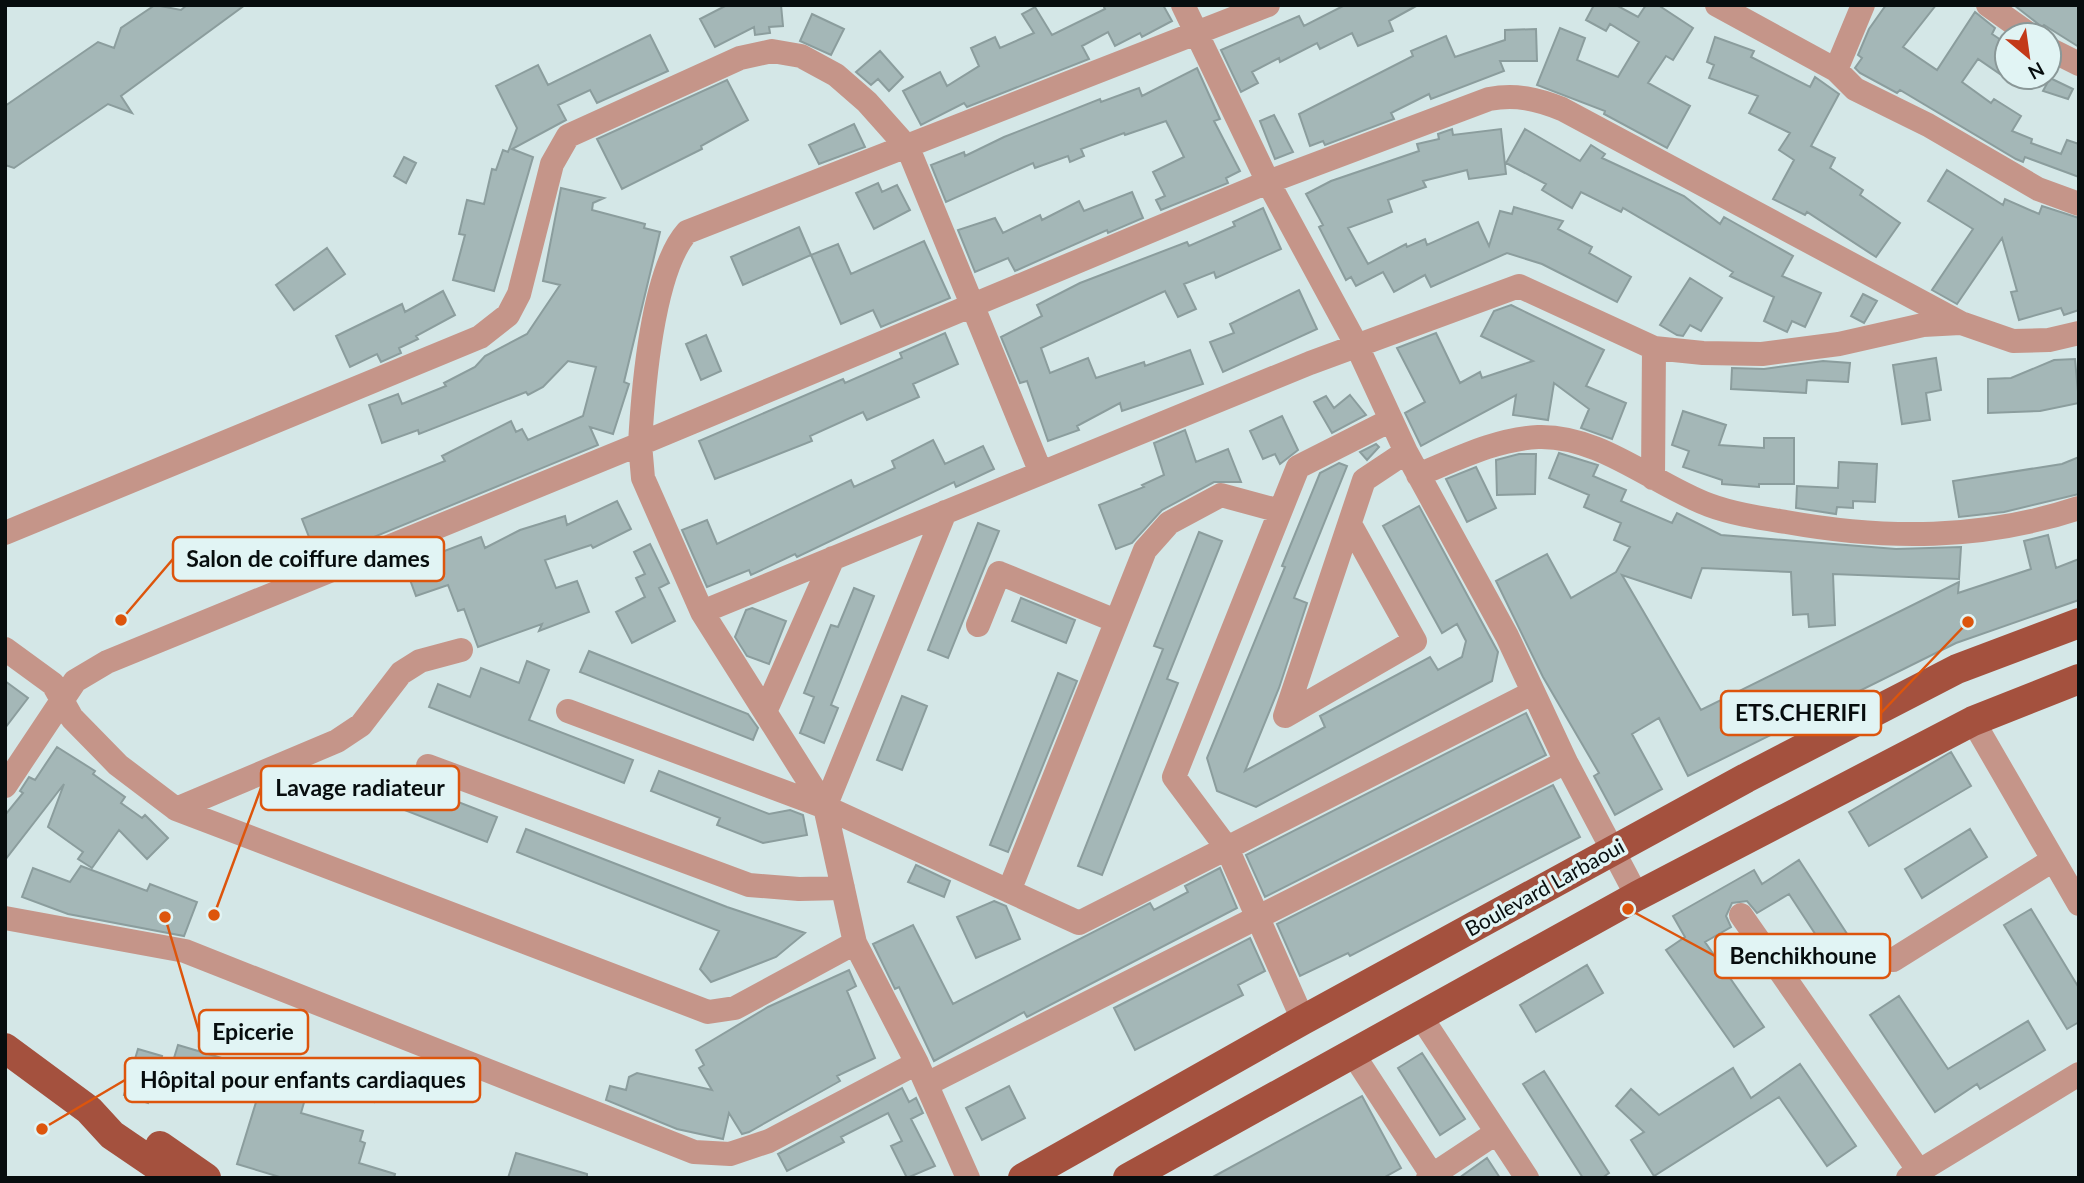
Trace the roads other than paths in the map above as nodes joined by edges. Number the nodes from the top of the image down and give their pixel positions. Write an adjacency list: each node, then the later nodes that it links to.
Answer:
1 (1183, 5): 7 (street)
2 (1268, 5): 7 (street)
3 (1717, 5): 10 (street)
4 (1863, 5): 10 (street)
5 (1988, 5): 6 (street)
6 (2010, 21)
7 (1195, 32): 11 (street); 12 (street)
8 (2063, 56): 9 (street)
9 (2079, 64)
10 (1836, 70): 13 (street)
11 (908, 148): 14 (street); 20 (street); 29 (street)
12 (1268, 183): 14 (street); 15 (street); 17 (street)
13 (2079, 204)
14 (970, 306): 20 (street); 22 (street)
15 (1961, 323): 16 (street); 18 (street)
16 (2079, 333)
17 (1357, 346): 18 (street); 19 (street); 22 (street)
18 (1654, 348): 24 (street)
19 (1391, 420): 21 (street); 26 (street)
20 (640, 444): 31 (street); 39 (street)
21 (1406, 452): 23 (street); 28 (street)
22 (1041, 473): 27 (street)
23 (1418, 475): 24 (street); 38 (street)
24 (1653, 478): 25 (street)
25 (2079, 508)
26 (1280, 511): 32 (street); 48 (street)
27 (945, 512): 30 (street); 46 (street)
28 (1350, 524): 28 (street)
29 (5, 533)
30 (833, 558): 31 (street); 41 (street)
31 (702, 612): 41 (street)
32 (1116, 621): 34 (street); 52 (street)
33 (2079, 623): 49 (main road, Boulevard Larbaoui)
34 (978, 625)
35 (5, 649): 39 (street)
36 (461, 650): 47 (street)
37 (2079, 679): 42 (main road)
38 (1532, 693): 43 (street); 48 (street)
39 (63, 702): 45 (street); 47 (street)
40 (568, 711): 46 (street)
41 (765, 712): 46 (street)
42 (1973, 721): 50 (street); 53 (main road)
43 (1566, 762): 49 (street); 56 (street)
44 (428, 766): 51 (street)
45 (5, 786)
46 (825, 807): 51 (street); 52 (street)
47 (176, 809): 58 (street)
48 (1227, 848): 52 (street); 56 (street)
49 (1612, 851): 53 (street); 61 (main road, Boulevard Larbaoui)
50 (2053, 860): 54 (street); 59 (street)
51 (843, 888): 58 (street)
52 (1009, 891)
53 (1637, 895): 60 (main road)
54 (2079, 904)
55 (1741, 915): 69 (street)
56 (1257, 916): 61 (street); 64 (street)
57 (5, 918): 64 (street)
58 (855, 943): 64 (street)
59 (1893, 960)
60 (1421, 1017): 63 (main road); 67 (street)
61 (1303, 1020): 74 (main road, Boulevard Larbaoui)
62 (5, 1048): 66 (main road)
63 (1353, 1054): 68 (main road); 70 (street)
64 (922, 1074): 73 (street)
65 (2079, 1074): 69 (street)
66 (89, 1110): 71 (main road); 72 (main road)
67 (1496, 1133): 70 (street); 76 (street)
68 (1165, 1169): 75 (main road)
69 (1913, 1175)
70 (1431, 1177)
71 (175, 1178)
72 (206, 1178)
73 (968, 1178)
74 (1023, 1178)
75 (1128, 1178)
76 (1527, 1178)

